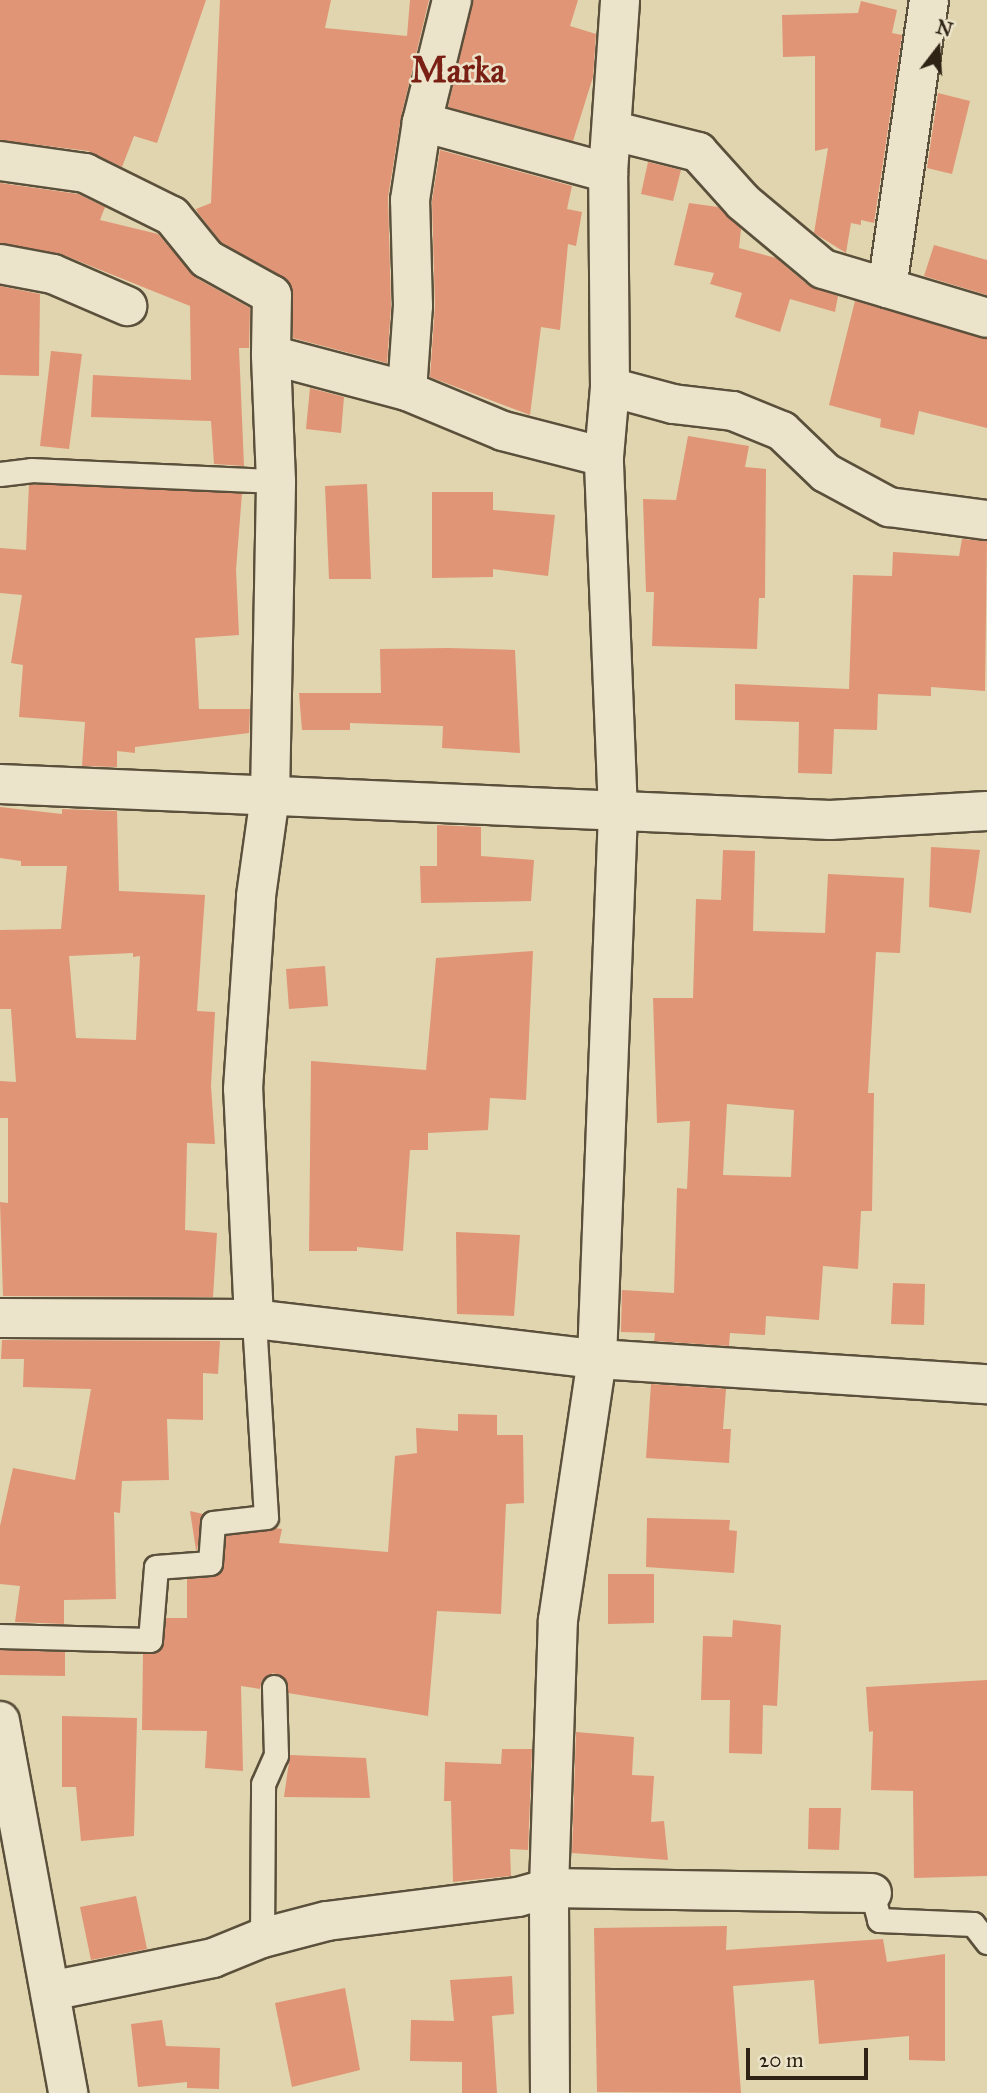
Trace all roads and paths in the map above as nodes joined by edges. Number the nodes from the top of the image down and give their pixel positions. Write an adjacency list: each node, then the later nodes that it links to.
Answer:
1 (452, 0): 4 (street)
2 (619, 0): 5 (street)
3 (929, 0): 9 (street)
4 (422, 122): 7 (street); 14 (street)
5 (614, 131): 7 (street); 9 (street)
6 (0, 161): 12 (street)
7 (608, 173): 13 (street)
8 (0, 264): 10 (street)
9 (887, 288): 11 (street)
10 (127, 306)
11 (987, 318)
12 (271, 355): 14 (street); 17 (street)
13 (610, 387): 15 (street); 18 (street)
14 (407, 391): 15 (street)
15 (604, 457): 22 (street)
16 (0, 474): 17 (lane)
17 (276, 481): 20 (street)
18 (987, 520)
19 (0, 784): 20 (street)
20 (270, 797): 22 (street); 24 (street)
21 (987, 811): 22 (street)
22 (618, 812): 25 (street)
23 (0, 1318): 24 (street)
24 (254, 1319): 25 (street); 27 (lane)
25 (597, 1359): 26 (street); 30 (street)
26 (987, 1384)
27 (0, 1636)
28 (274, 1687): 32 (lane)
29 (0, 1721): 34 (street)
30 (549, 1888): 31 (street); 32 (street); 36 (street)
31 (872, 1893): 33 (lane)
32 (262, 1938): 34 (street)
33 (987, 1942)
34 (50, 1992): 35 (street)
35 (68, 2093)
36 (550, 2093)

